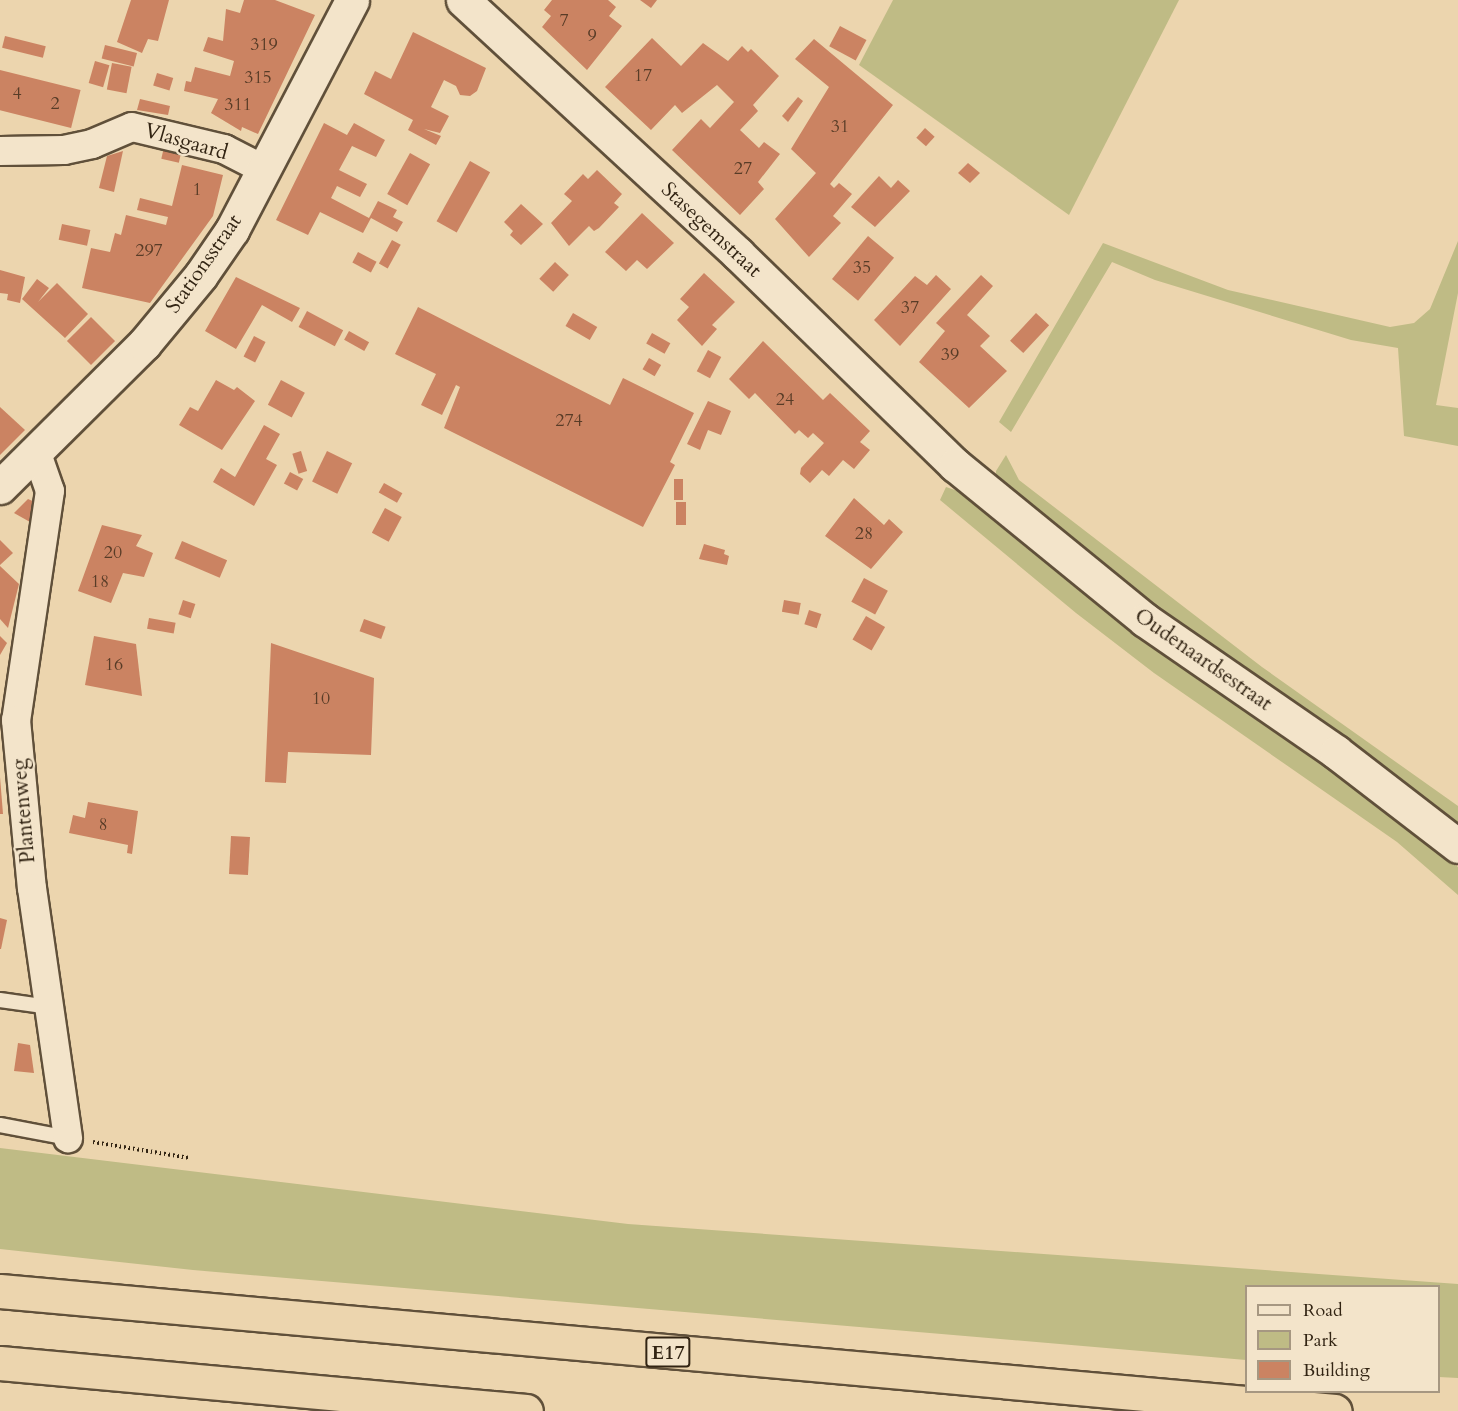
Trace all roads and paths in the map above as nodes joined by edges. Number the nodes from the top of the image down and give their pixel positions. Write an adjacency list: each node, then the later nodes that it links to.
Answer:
1 (352, 0): 4 (street, Stationsstraat)
2 (463, 0): 6 (street, Stasegemstraat)
3 (0, 151): 4 (street, Vlasgaard)
4 (265, 170): 5 (street, Stationsstraat)
5 (36, 451): 7 (street, Stationsstraat); 10 (street, Plantenweg)
6 (955, 465): 8 (street, Oudenaardsestraat)
7 (0, 488)
8 (1458, 846)
9 (0, 1000): 10 (lane)
10 (49, 1007): 12 (street, Plantenweg)
11 (0, 1125): 12 (lane)
12 (68, 1138): 13 (path)
13 (190, 1158)
14 (0, 1291): 17 (highway, E17)
15 (0, 1363): 16 (highway)
16 (526, 1411)
17 (1335, 1411)

